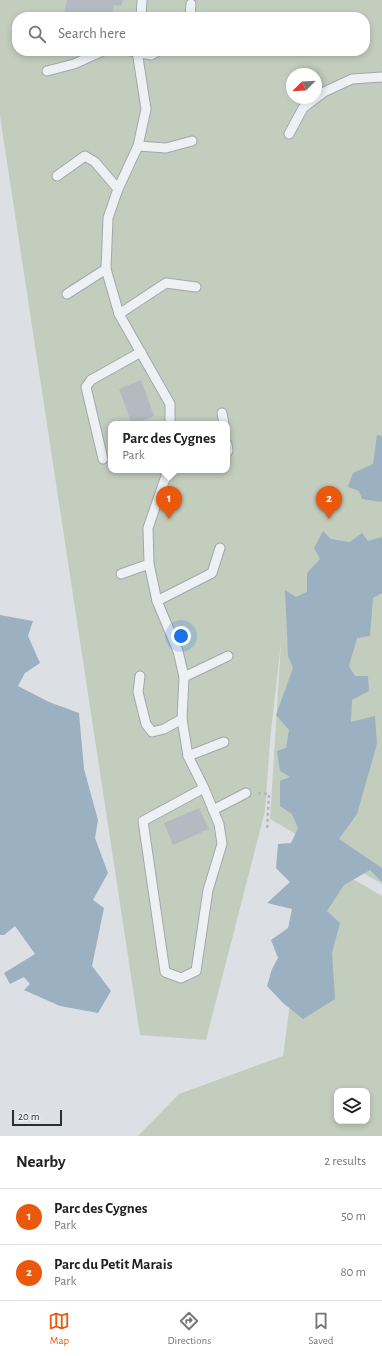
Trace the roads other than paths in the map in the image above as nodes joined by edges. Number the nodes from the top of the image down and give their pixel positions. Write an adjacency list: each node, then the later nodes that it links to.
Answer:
1 (142, 0): 3 (lane)
2 (191, 4): 4 (lane)
3 (141, 12)
4 (190, 12)
5 (92, 56): 7 (lane)
6 (136, 56): 11 (lane)
7 (47, 72)
8 (382, 77): 9 (lane)
9 (289, 134)
10 (192, 141): 11 (lane)
11 (138, 146): 13 (lane)
12 (57, 176): 13 (lane)
13 (118, 189): 14 (lane)
14 (106, 269): 16 (lane); 17 (lane)
15 (196, 287): 17 (lane)
16 (67, 294)
17 (119, 314): 18 (lane)
18 (141, 352): 20 (lane); 22 (lane)
19 (222, 413): 21 (lane)
20 (170, 421)
21 (223, 421)
22 (103, 459)
23 (167, 473): 25 (lane)
24 (220, 548): 27 (lane)
25 (149, 564): 26 (lane); 27 (lane)
26 (121, 574)
27 (157, 601): 30 (lane)
28 (228, 656): 30 (lane)
29 (140, 676): 31 (lane)
30 (184, 678): 31 (lane)
31 (182, 719): 33 (lane)
32 (224, 742): 33 (lane)
33 (188, 756): 34 (lane)
34 (204, 788): 36 (lane); 36 (lane)
35 (246, 793): 36 (lane)
36 (213, 810)

